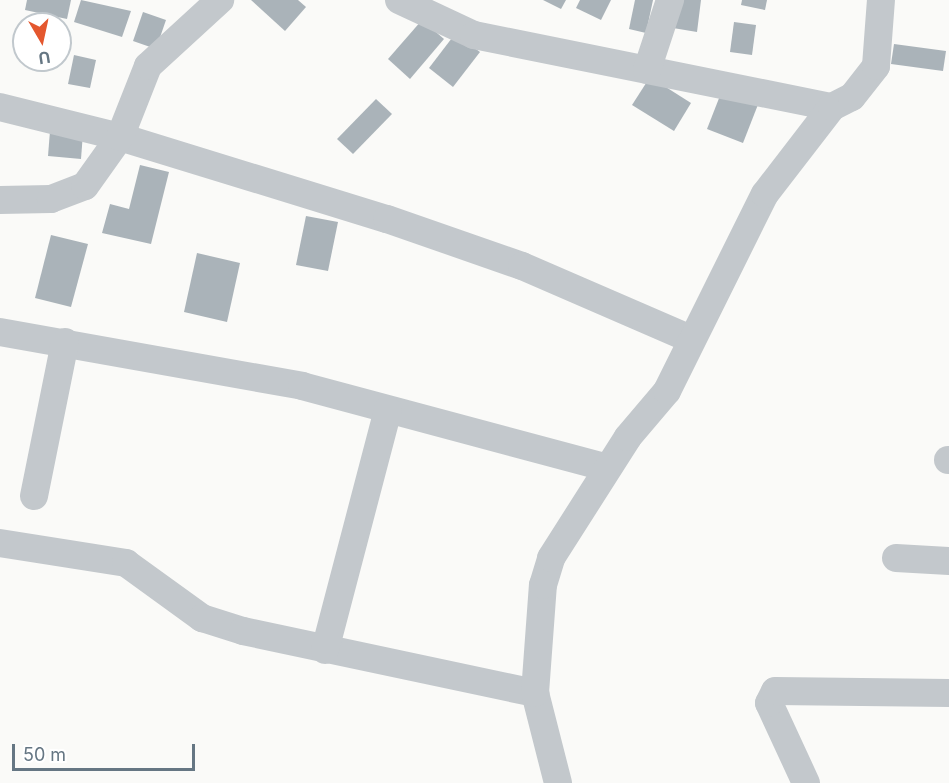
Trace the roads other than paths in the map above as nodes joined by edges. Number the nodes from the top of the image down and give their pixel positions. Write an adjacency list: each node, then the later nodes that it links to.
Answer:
1 (220, 0): 8 (street)
2 (399, 0): 5 (street)
3 (670, 0): 5 (street)
4 (881, 0): 7 (street)
5 (647, 70): 7 (street)
6 (0, 107): 8 (street)
7 (832, 107): 11 (street)
8 (120, 137): 9 (street); 11 (street)
9 (0, 200)
10 (0, 332): 12 (street)
11 (691, 339): 14 (street)
12 (65, 342): 13 (street); 15 (street)
13 (388, 410): 14 (street); 19 (street)
14 (607, 468): 20 (street)
15 (34, 496)
16 (0, 543): 19 (street)
17 (896, 558): 18 (street)
18 (949, 561)
19 (325, 650): 20 (street)
20 (535, 693): 22 (street)
21 (949, 693): 23 (street)
22 (558, 783)
23 (806, 783)

